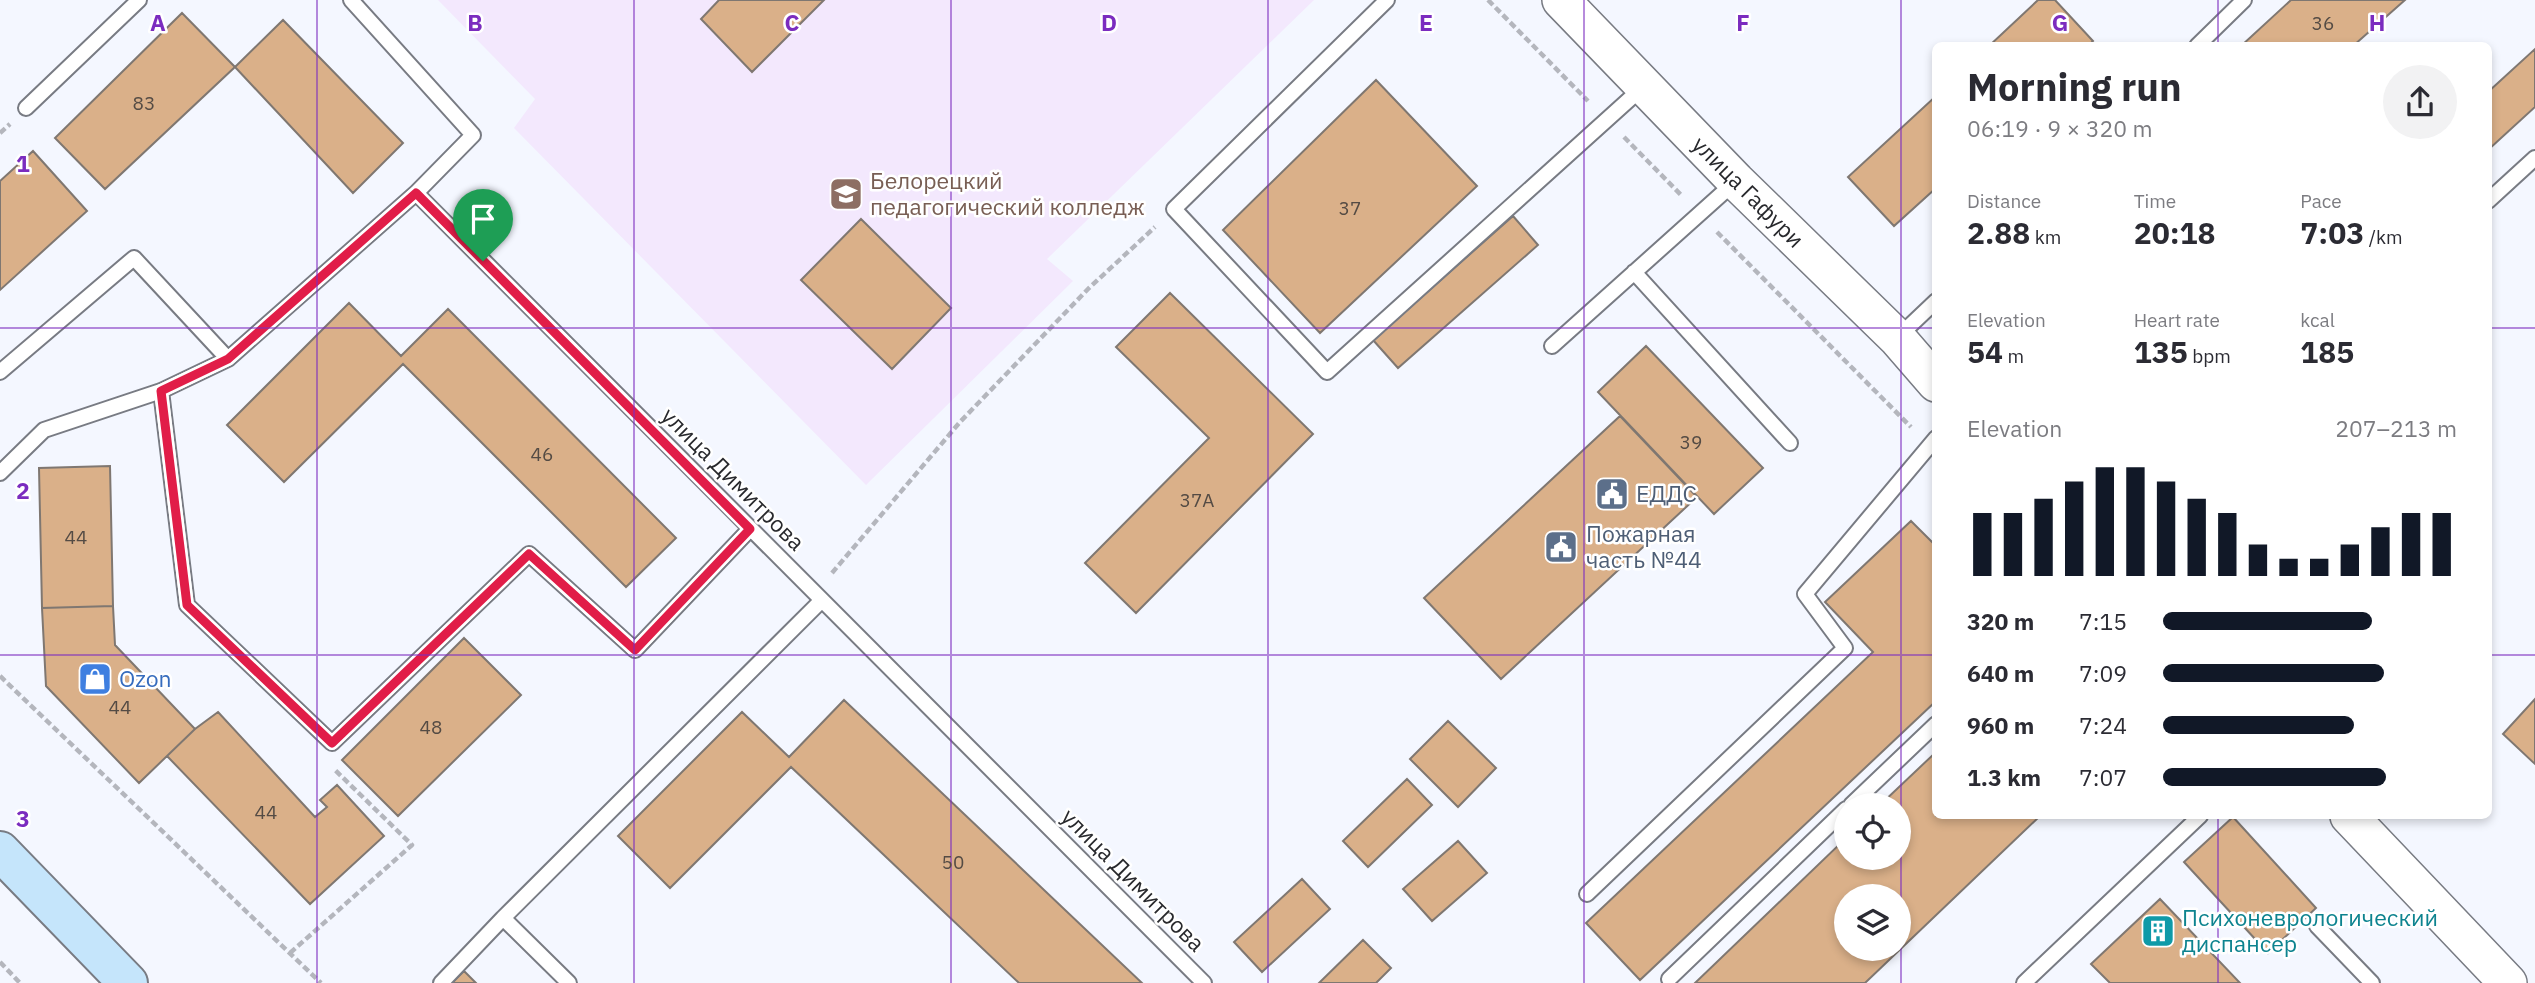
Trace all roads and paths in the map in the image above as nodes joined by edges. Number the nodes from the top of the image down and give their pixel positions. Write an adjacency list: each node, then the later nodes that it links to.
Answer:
1 (139, 0): 8 (lane)
2 (351, 0): 11 (lane)
3 (1387, 0): 13 (lane)
4 (1561, 0): 7 (street, улица Гафури)
5 (2244, 0): 6 (lane)
6 (2201, 42)
7 (1644, 86): 10 (street, улица Гафури); 13 (lane)
8 (26, 108)
9 (2535, 158): 12 (lane)
10 (1736, 181): 14 (lane); 16 (street, улица Гафури)
11 (416, 193): 18 (lane); 25 (lane, улица Димитрова)
12 (2492, 197)
13 (1174, 209): 26 (path)
14 (1634, 272): 17 (lane); 22 (lane)
15 (1932, 305): 16 (lane)
16 (1897, 338): 20 (street, улица Гафури)
17 (1552, 346)
18 (228, 359): 19 (lane); 21 (lane)
19 (0, 372)
20 (1932, 378)
21 (161, 391): 24 (lane); 29 (lane)
22 (1790, 443)
23 (1932, 443): 35 (lane)
24 (0, 474)
25 (750, 529): 26 (lane, улица Димитрова); 29 (lane)
26 (822, 600): 36 (lane); 46 (lane, улица Димитрова)
27 (0, 676): 38 (path)
28 (1932, 728): 30 (lane)
29 (332, 743): 38 (path)
30 (1864, 793)
31 (2197, 819): 47 (lane)
32 (2352, 819): 49 (street)
33 (1834, 821): 40 (lane)
34 (0, 851): 42 (main road)
35 (1587, 894)
36 (503, 918): 44 (lane); 45 (lane)
37 (2317, 926): 48 (lane)
38 (290, 953): 43 (path)
39 (0, 962): 41 (path)
40 (1669, 979)
41 (20, 983)
42 (128, 983)
43 (321, 983)
44 (441, 983)
45 (569, 983)
46 (1204, 983)
47 (2024, 983)
48 (2372, 983)
49 (2508, 983)

